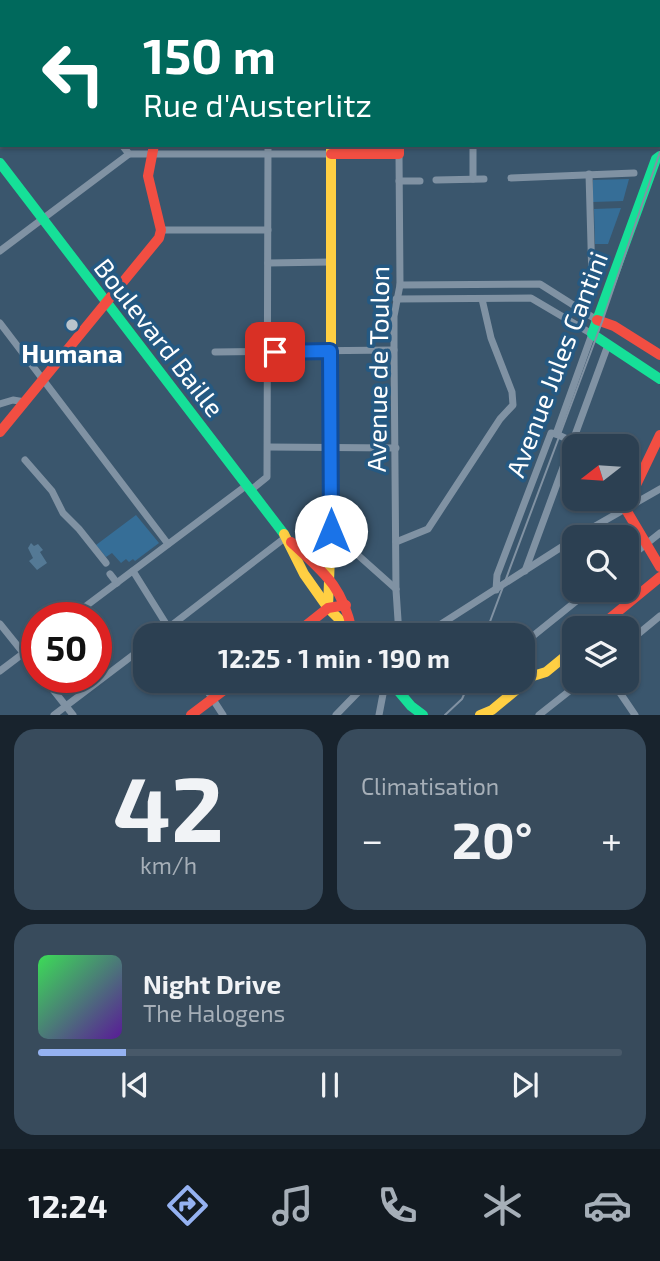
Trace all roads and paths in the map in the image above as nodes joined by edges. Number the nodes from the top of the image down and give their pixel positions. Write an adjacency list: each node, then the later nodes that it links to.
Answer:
1 (124, 147): 9 (street)
2 (184, 147): 8 (street)
3 (473, 147): 15 (street)
4 (153, 149): 8 (street); 9 (street); 21 (main road)
5 (268, 149): 6 (street); 8 (street); 22 (street)
6 (331, 150): 7 (main road); 24 (main road)
7 (399, 150): 18 (street, Avenue de Toulon)
8 (179, 153)
9 (129, 154): 20 (street)
10 (660, 156): 31 (main road, Avenue Jules Cantini)
11 (0, 163): 20 (main road, Boulevard Baille)
12 (634, 173): 13 (street)
13 (589, 174): 14 (street); 26 (street)
14 (510, 178)
15 (473, 179): 16 (street); 17 (street)
16 (484, 179)
17 (436, 180)
18 (399, 181): 19 (street); 27 (street, Avenue de Toulon)
19 (420, 181)
20 (43, 219): 23 (street); 30 (main road, Boulevard Baille)
21 (161, 230): 22 (street); 30 (main road)
22 (268, 230): 25 (street)
23 (0, 251)
24 (330, 262): 25 (street); 36 (main road)
25 (268, 263): 38 (street)
26 (592, 279)
27 (400, 285): 28 (street, Avenue de Toulon); 31 (street)
28 (396, 299): 29 (street); 35 (street, Avenue de Toulon)
29 (482, 299): 33 (street); 64 (street)
30 (107, 300): 41 (main road); 55 (main road, Boulevard Baille)
31 (597, 320): 33 (main road, Avenue Jules Cantini); 39 (main road)
32 (1, 326): 41 (street)
33 (592, 334): 34 (main road); 45 (street, Avenue Jules Cantini)
34 (608, 345): 40 (main road); 46 (street, Avenue Jules Cantini)
35 (394, 350): 36 (street); 51 (street, Avenue de Toulon)
36 (330, 351): 38 (street); 50 (main road)
37 (215, 352): 38 (street)
38 (268, 352): 49 (street)
39 (660, 355)
40 (660, 379)
41 (43, 380): 42 (main road); 65 (street)
42 (24, 402): 43 (street); 44 (main road)
43 (0, 404)
44 (0, 432)
45 (555, 434): 48 (street); 78 (street, Avenue Jules Cantini)
46 (576, 434)
47 (660, 435): 54 (main road)
48 (562, 437)
49 (268, 447): 50 (street); 55 (street)
50 (331, 447): 51 (street); 61 (main road)
51 (396, 448): 64 (street, Avenue de Toulon)
52 (25, 460): 69 (street)
53 (562, 473): 71 (street, Avenue Jules Cantini)
54 (639, 479)
55 (249, 488): 63 (main road, Boulevard Baille); 65 (street)
56 (660, 489): 57 (street)
57 (639, 500)
58 (620, 511): 60 (street)
59 (627, 511): 66 (main road)
60 (597, 525)
61 (331, 531): 75 (main road); 77 (street)
62 (660, 533): 66 (street)
63 (285, 537): 75 (main road, Boulevard Baille); 82 (main road, Boulevard Baille); 86 (street)
64 (396, 542): 77 (street, Avenue de Toulon)
65 (168, 544): 72 (street)
66 (646, 544): 68 (street); 70 (main road)
67 (562, 546): 71 (street)
68 (639, 550)
69 (106, 564)
70 (660, 567)
71 (526, 570): 78 (street)
72 (133, 571): 76 (street); 85 (street)
73 (110, 573): 76 (street)
74 (660, 577): 83 (main road)
75 (330, 582): 81 (main road, Boulevard Baille); 82 (main road)
76 (117, 583): 79 (street)
77 (396, 590): 90 (street, Avenue de Toulon)
78 (496, 590): 91 (street)
79 (91, 602)
80 (575, 602): 93 (street)
81 (346, 605): 82 (main road); 89 (main road, Boulevard Baille)
82 (328, 607): 87 (main road); 88 (main road, Boulevard Baille)
83 (613, 616)
84 (660, 617): 94 (street)
85 (165, 623)
86 (181, 623)
87 (309, 623)
88 (343, 623)
89 (350, 623)
90 (398, 623)
91 (443, 623)
92 (0, 624): 95 (street)
93 (535, 634)
94 (639, 634)
95 (21, 650)
96 (21, 655): 99 (street)
97 (133, 655): 111 (street)
98 (562, 659): 100 (main road)
99 (0, 671)
100 (535, 675)
101 (56, 693): 111 (street)
102 (209, 693): 110 (street)
103 (220, 693): 110 (main road)
104 (357, 693): 116 (street)
105 (400, 693): 118 (main road)
106 (511, 693): 119 (main road)
107 (567, 693): 120 (street)
108 (620, 693): 121 (street)
109 (383, 694): 117 (street)
110 (213, 698): 114 (main road); 115 (street)
111 (66, 706): 112 (street); 113 (street)
112 (54, 715)
113 (73, 715)
114 (191, 715)
115 (223, 715)
116 (336, 715)
117 (379, 715)
118 (423, 715)
119 (480, 715)
120 (539, 715)
121 (635, 715)

